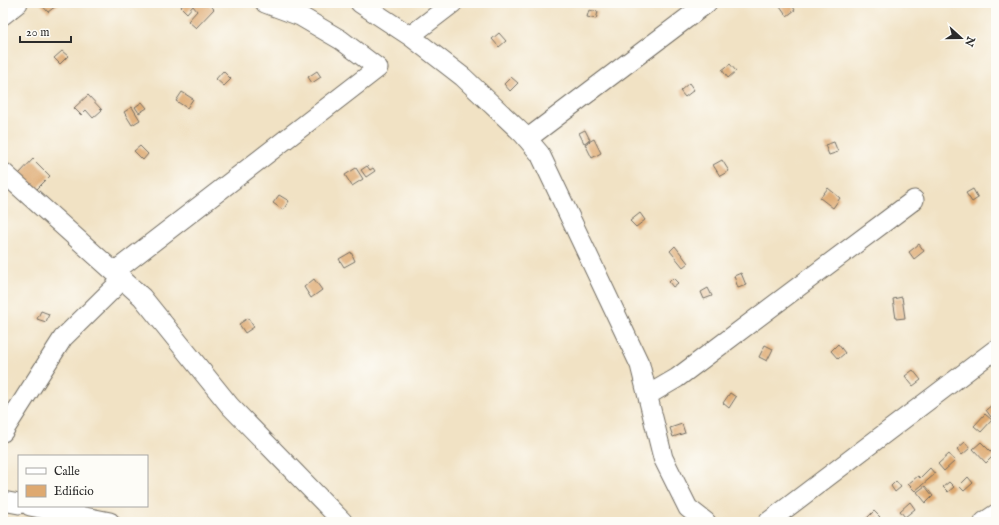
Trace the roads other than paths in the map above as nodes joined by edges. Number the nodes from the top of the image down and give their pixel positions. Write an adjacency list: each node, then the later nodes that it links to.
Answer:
1 (18, 3): 6 (street)
2 (265, 3): 11 (street)
3 (360, 3): 7 (street)
4 (453, 3): 7 (street)
5 (707, 3): 8 (street)
6 (3, 15)
7 (410, 36): 8 (street)
8 (527, 139): 13 (street)
9 (3, 172): 11 (street)
10 (914, 200): 13 (street)
11 (119, 276): 14 (street); 20 (street)
12 (996, 349): 22 (street)
13 (648, 395): 21 (street)
14 (3, 432)
15 (3, 501): 16 (street)
16 (18, 504)
17 (35, 507): 19 (street)
18 (996, 514): 23 (street)
19 (110, 522)
20 (344, 522)
21 (706, 522)
22 (768, 522)
23 (984, 522)

